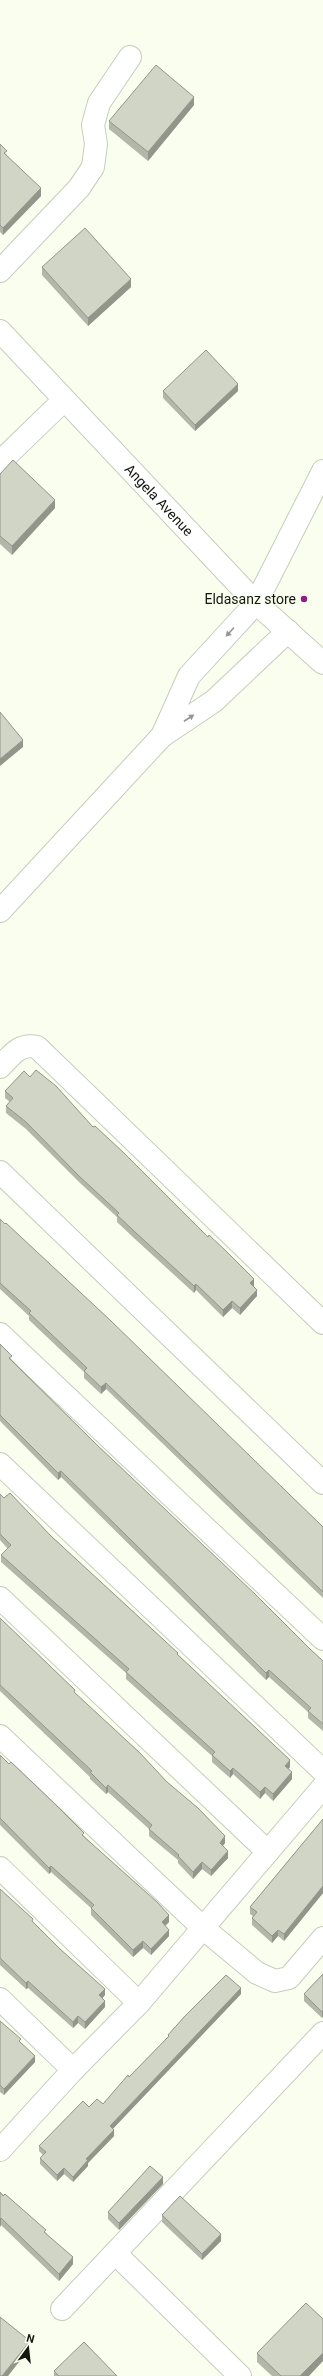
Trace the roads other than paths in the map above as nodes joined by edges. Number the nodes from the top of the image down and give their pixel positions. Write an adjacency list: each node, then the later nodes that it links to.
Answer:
1 (130, 57): 2 (street)
2 (0, 271)
3 (0, 331): 4 (street, Angela Avenue)
4 (64, 400): 5 (street); 7 (street, Angela Avenue)
5 (0, 462)
6 (323, 471): 7 (street)
7 (256, 603): 8 (street, Angela Avenue); 10 (street, one-way to 10)
8 (288, 631): 9 (street, Angela Avenue); 10 (street, one-way to 8)
9 (323, 663)
10 (162, 736): 11 (street)
11 (0, 911)
12 (0, 1067): 14 (street)
13 (0, 1172): 17 (street)
14 (323, 1323)
15 (0, 1334): 19 (street)
16 (0, 1464): 21 (street)
17 (323, 1483)
18 (0, 1598): 23 (street)
19 (323, 1640)
20 (0, 1736): 25 (street)
21 (323, 1771)
22 (323, 1787): 23 (street)
23 (268, 1852): 25 (street)
24 (0, 1868): 28 (street)
25 (203, 1928): 26 (street); 28 (street)
26 (323, 1938)
27 (0, 1999): 30 (street)
28 (139, 2003): 30 (street)
29 (323, 2032): 32 (street)
30 (73, 2070): 31 (street)
31 (2, 2143)
32 (114, 2253): 33 (street); 34 (street)
33 (62, 2309)
34 (240, 2376)

